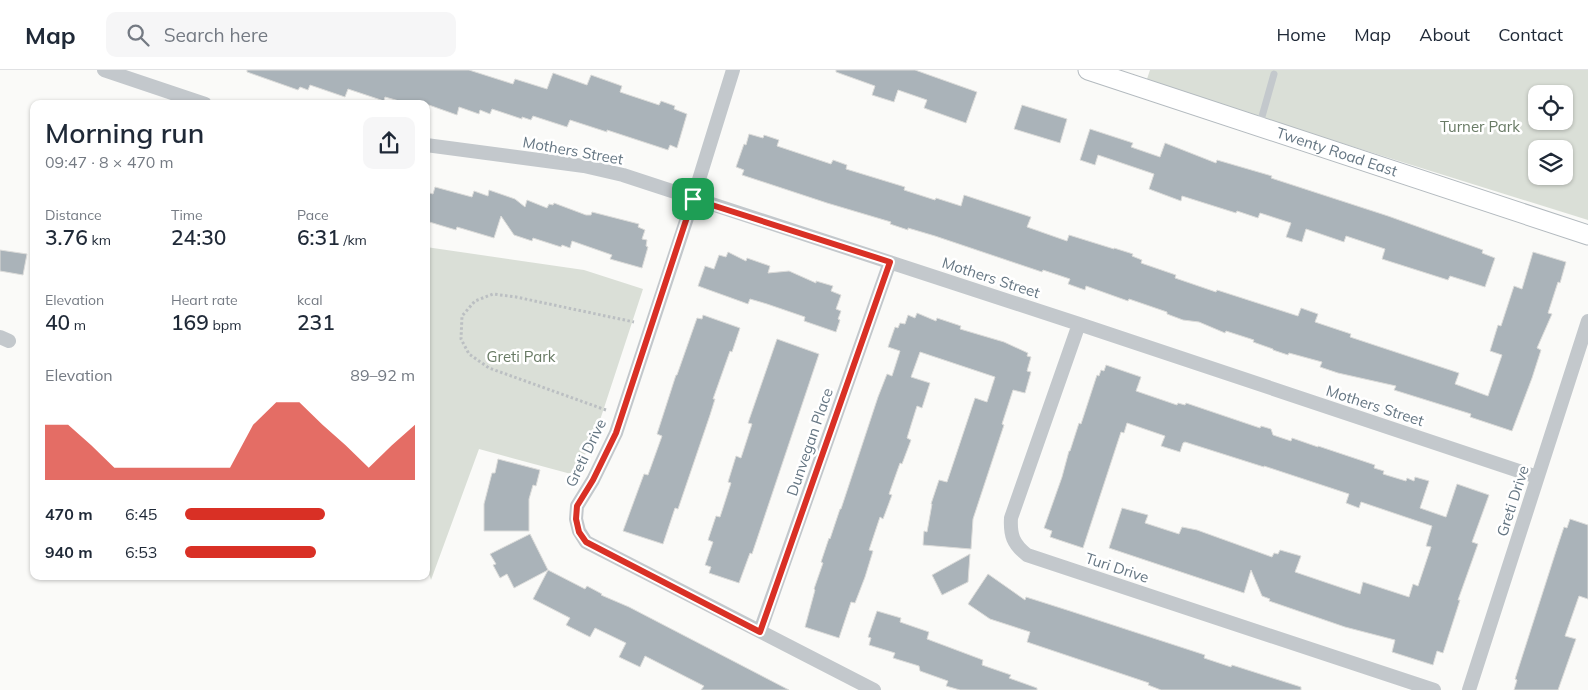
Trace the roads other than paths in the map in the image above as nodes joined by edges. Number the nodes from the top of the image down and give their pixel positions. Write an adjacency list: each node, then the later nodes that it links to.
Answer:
1 (104, 70): 5 (street)
2 (734, 70): 8 (street, Greti Drive)
3 (1088, 70): 6 (street, Twenty Road East)
4 (1274, 74): 6 (lane)
5 (193, 100)
6 (1259, 127): 9 (street, Twenty Road East)
7 (430, 146): 8 (street, Mothers Street)
8 (693, 199): 10 (street, Mothers Street); 14 (street, Greti Drive)
9 (1588, 235)
10 (890, 262): 12 (street, Mothers Street); 14 (street, Dunvegan Place)
11 (1588, 321): 13 (street, Greti Drive)
12 (1079, 324): 13 (street, Mothers Street); 16 (street, Turi Drive)
13 (1537, 477): 17 (street, Greti Drive)
14 (760, 632): 15 (street, Greti Drive)
15 (874, 690)
16 (1434, 690)
17 (1469, 690)

